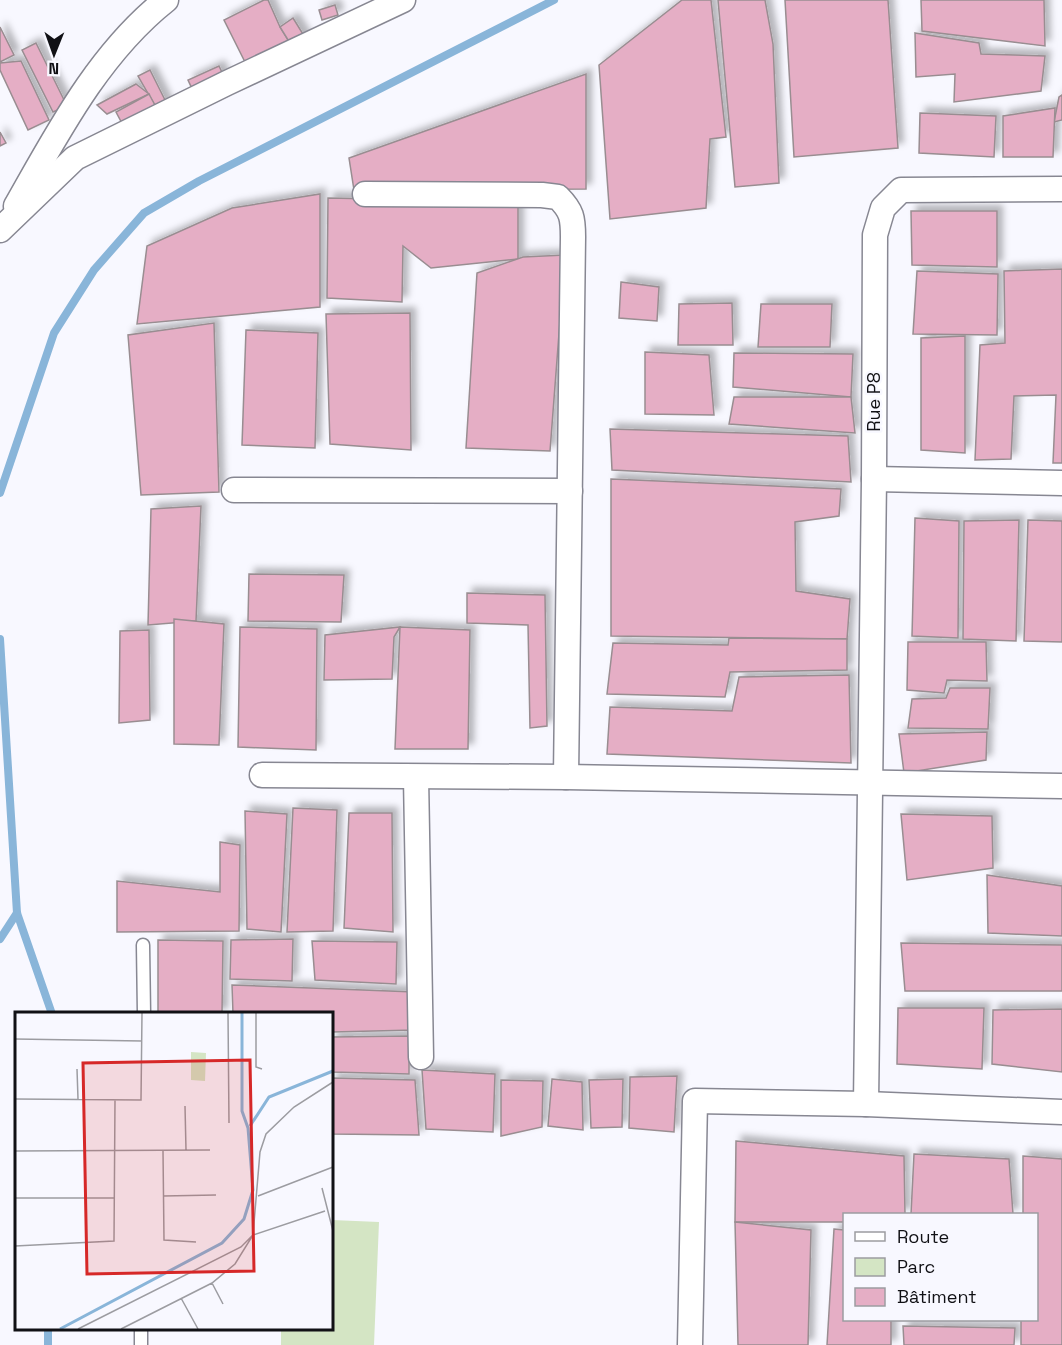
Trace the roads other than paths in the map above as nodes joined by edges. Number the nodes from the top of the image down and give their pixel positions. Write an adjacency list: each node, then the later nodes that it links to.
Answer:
1 (166, 0): 5 (street)
2 (403, 0): 5 (street)
3 (1062, 189): 6 (street, Rue P8)
4 (365, 194): 9 (street)
5 (1, 233)
6 (874, 479): 7 (street); 13 (street, Rue P8)
7 (1062, 483)
8 (234, 490): 9 (street)
9 (570, 490): 12 (street)
10 (262, 775): 11 (street)
11 (416, 777): 12 (street); 17 (street)
12 (566, 777): 13 (street)
13 (870, 783): 14 (street); 18 (street, Rue P8)
14 (1062, 786)
15 (143, 945): 16 (lane)
16 (144, 1012)
17 (421, 1057)
18 (866, 1104): 19 (street); 20 (street)
19 (1062, 1112)
20 (690, 1345)

